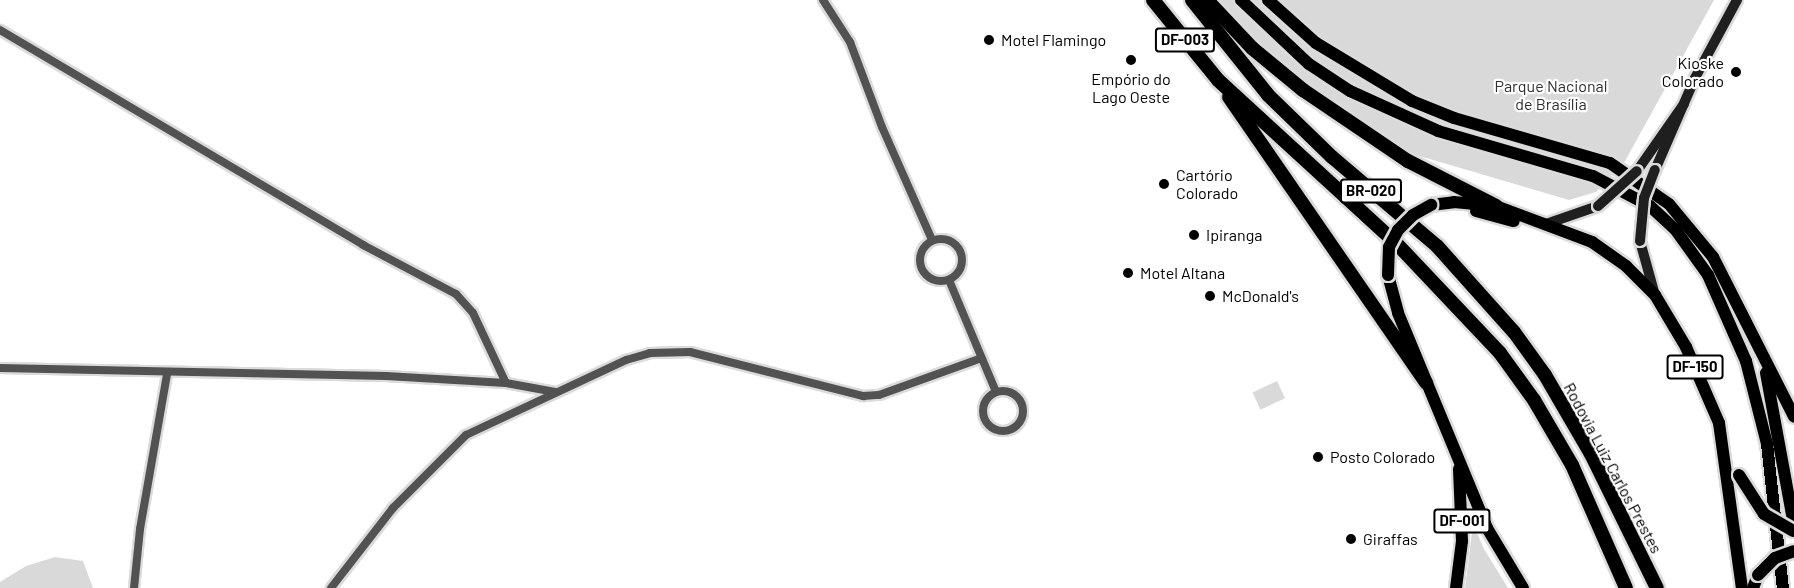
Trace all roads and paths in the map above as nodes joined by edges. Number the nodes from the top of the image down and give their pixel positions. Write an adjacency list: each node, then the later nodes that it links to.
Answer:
1 (823, 0): 14 (street)
2 (1153, 0): 9 (highway, DF-003)
3 (1192, 0): 38 (highway, Rodovia Luiz Carlos Prestes / BR-020)
4 (1207, 0): 11 (highway)
5 (1241, 0): 42 (main road)
6 (1268, 0): 18 (main road)
7 (1737, 0): 10 (main road)
8 (0, 30): 22 (street)
9 (1218, 80): 23 (highway); 37 (highway, BR-020)
10 (1684, 104): 13 (main road, bridge); 16 (main road, bridge)
11 (1496, 206): 12 (main road, DF-150); 13 (main road, DF-150)
12 (1434, 207): 17 (main road); 23 (main road, DF-150, bridge)
13 (1546, 224): 16 (main road, DF-150)
14 (932, 240): 15 (street); 15 (street)
15 (949, 280): 19 (street)
16 (1655, 295): 17 (main road, DF-150)
17 (1686, 348): 27 (main road, DF-150)
18 (1763, 357): 26 (main road); 29 (main road)
19 (982, 358): 24 (street); 25 (street)
20 (0, 368): 21 (street)
21 (167, 374): 22 (street); 33 (street)
22 (506, 383): 24 (street)
23 (1426, 383): 28 (main road, DF-150)
24 (555, 392): 34 (street)
25 (996, 392): 25 (street)
26 (1794, 417)
27 (1725, 444): 30 (main road, DF-150, bridge); 32 (main road, DF-150)
28 (1457, 455): 35 (main road, DF-001); 36 (main road, DF-150)
29 (1794, 526)
30 (1794, 531)
31 (1794, 551): 41 (main road, bridge)
32 (1741, 573): 39 (main road); 40 (main road, DF-150)
33 (134, 588)
34 (331, 588)
35 (1456, 588)
36 (1523, 588)
37 (1626, 588)
38 (1657, 588)
39 (1737, 588)
40 (1742, 588)
41 (1753, 588)
42 (1783, 588)

